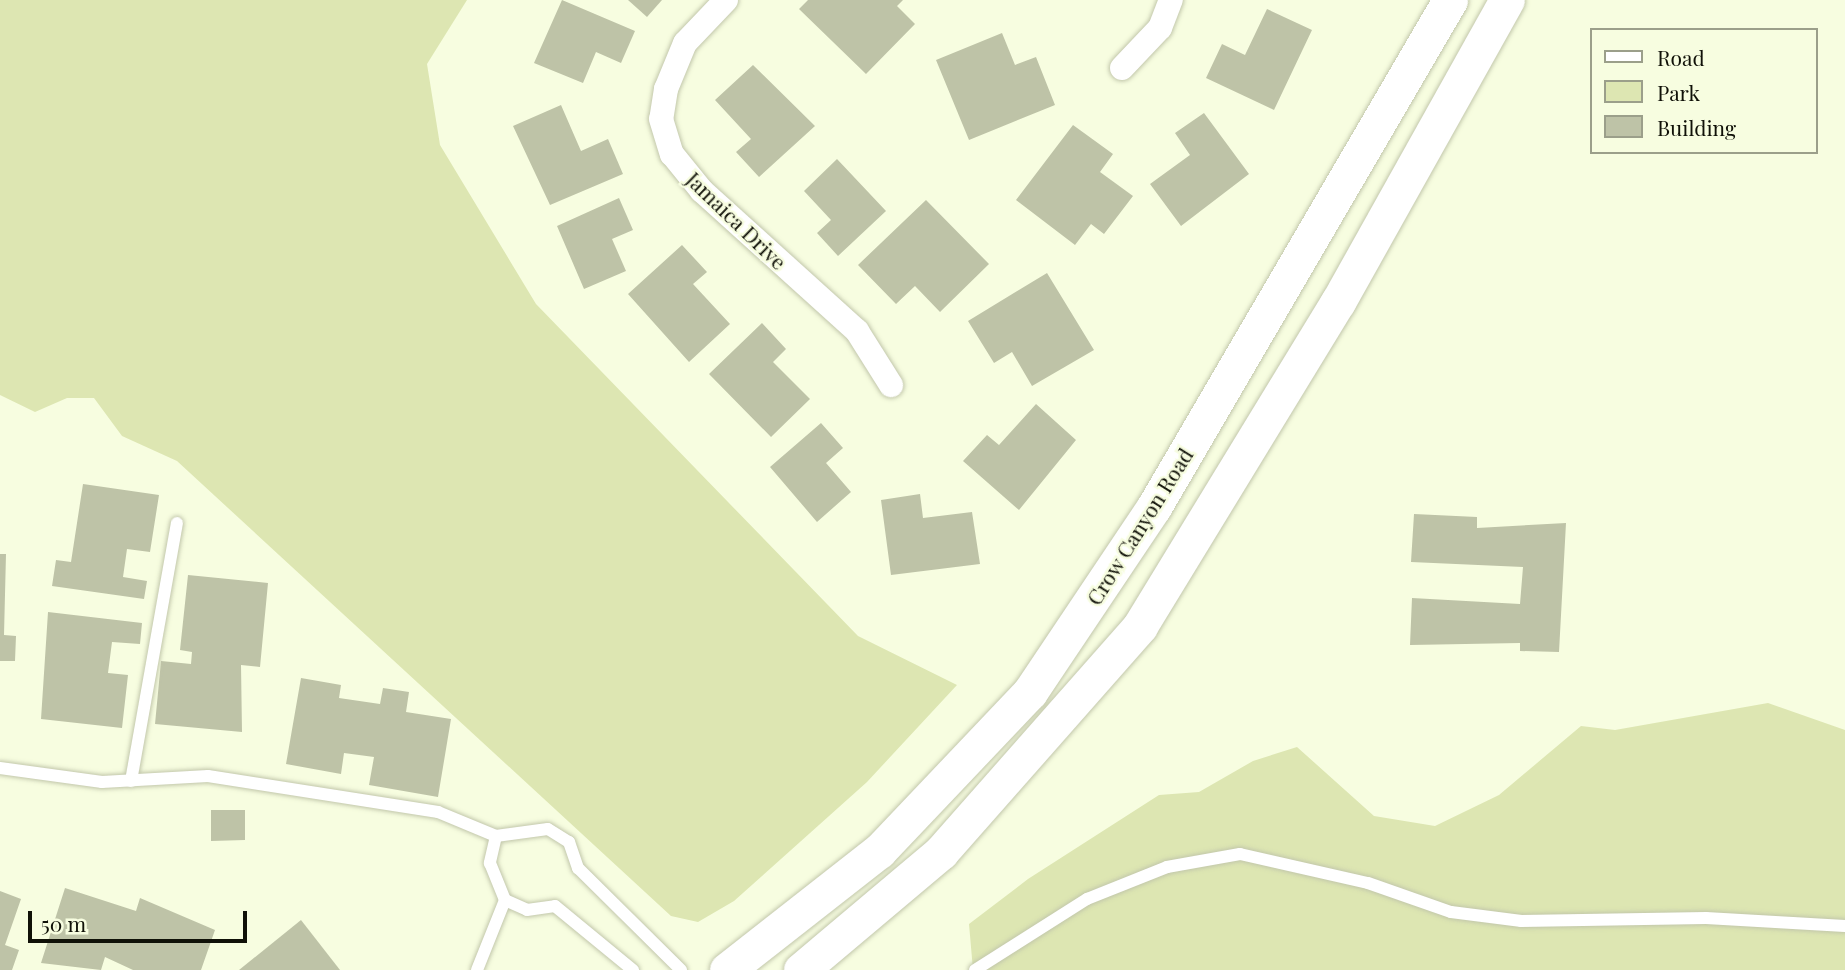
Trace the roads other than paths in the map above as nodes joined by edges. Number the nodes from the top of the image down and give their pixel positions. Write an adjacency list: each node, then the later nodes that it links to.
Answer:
1 (726, 0): 6 (street, Jamaica Drive)
2 (1171, 0): 5 (street)
3 (1450, 0): 16 (main road, Crow Canyon Road)
4 (1507, 0): 17 (main road)
5 (1122, 68)
6 (891, 385)
7 (177, 523): 9 (lane)
8 (0, 768): 9 (lane)
9 (131, 781): 10 (lane)
10 (496, 836): 11 (lane); 15 (lane)
11 (505, 900): 13 (lane); 14 (lane)
12 (1845, 926): 18 (lane)
13 (477, 970)
14 (633, 970)
15 (681, 970)
16 (727, 970)
17 (801, 970)
18 (975, 970)

